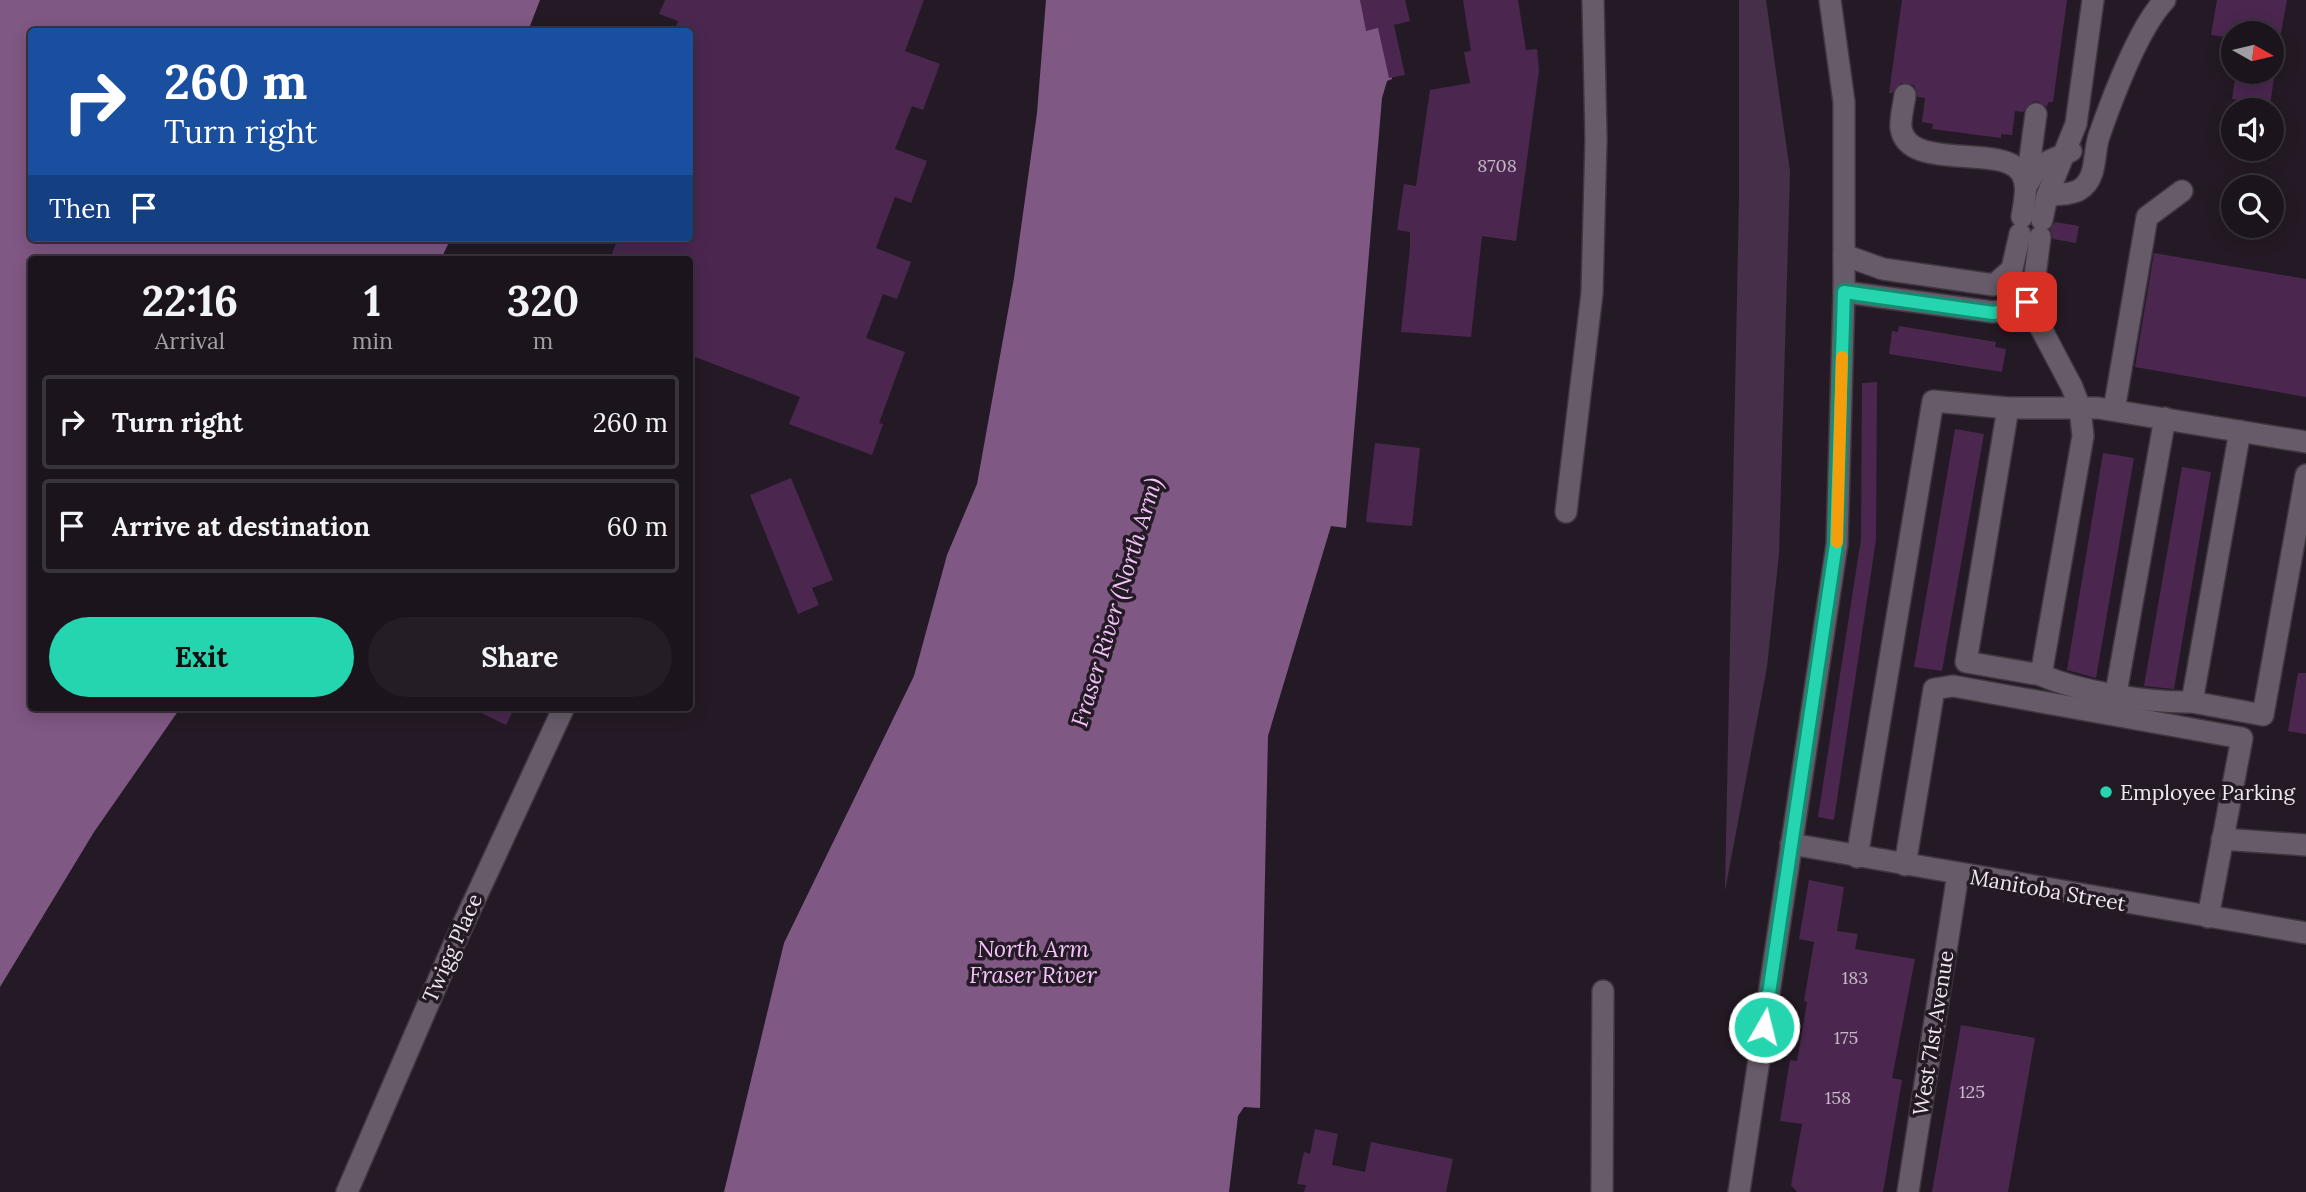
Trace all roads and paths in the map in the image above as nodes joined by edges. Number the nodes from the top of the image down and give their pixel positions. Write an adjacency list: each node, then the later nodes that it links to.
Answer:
1 (1593, 0): 23 (street)
2 (1829, 0): 13 (street)
3 (2165, 0): 7 (street)
4 (2090, 4): 8 (street)
5 (1905, 95): 9 (street)
6 (2036, 114): 9 (street)
7 (2098, 140): 8 (street); 11 (street)
8 (2064, 153): 9 (street); 11 (street)
9 (2026, 187): 12 (street)
10 (2182, 191): 18 (street)
11 (2047, 196): 12 (street)
12 (2031, 227): 13 (street); 15 (street)
13 (1843, 254): 14 (street)
14 (1844, 292): 15 (street); 29 (street)
15 (2027, 302): 17 (street)
16 (2008, 408): 17 (street); 24 (street); 31 (street)
17 (2080, 408): 18 (street); 24 (street)
18 (2114, 410): 19 (street)
19 (2165, 418): 20 (street); 25 (street)
20 (2240, 431): 21 (street); 26 (street)
21 (2306, 442)
22 (2306, 475): 26 (street)
23 (1566, 512)
24 (2041, 675): 25 (street)
25 (2116, 693): 26 (street)
26 (2192, 702)
27 (562, 711): 37 (street, Twigg Place)
28 (2222, 839): 30 (street); 32 (street); 34 (street)
29 (1791, 844): 31 (street, Manitoba Street); 39 (street)
30 (2306, 845)
31 (1857, 857): 32 (street, Manitoba Street)
32 (1905, 865): 33 (street, Manitoba Street)
33 (1958, 874): 34 (street, Manitoba Street); 40 (street, West 71st Avenue)
34 (2208, 917): 35 (street, Manitoba Street)
35 (2306, 933)
36 (1603, 991): 38 (street)
37 (347, 1192)
38 (1602, 1192)
39 (1739, 1192)
40 (1908, 1192)

